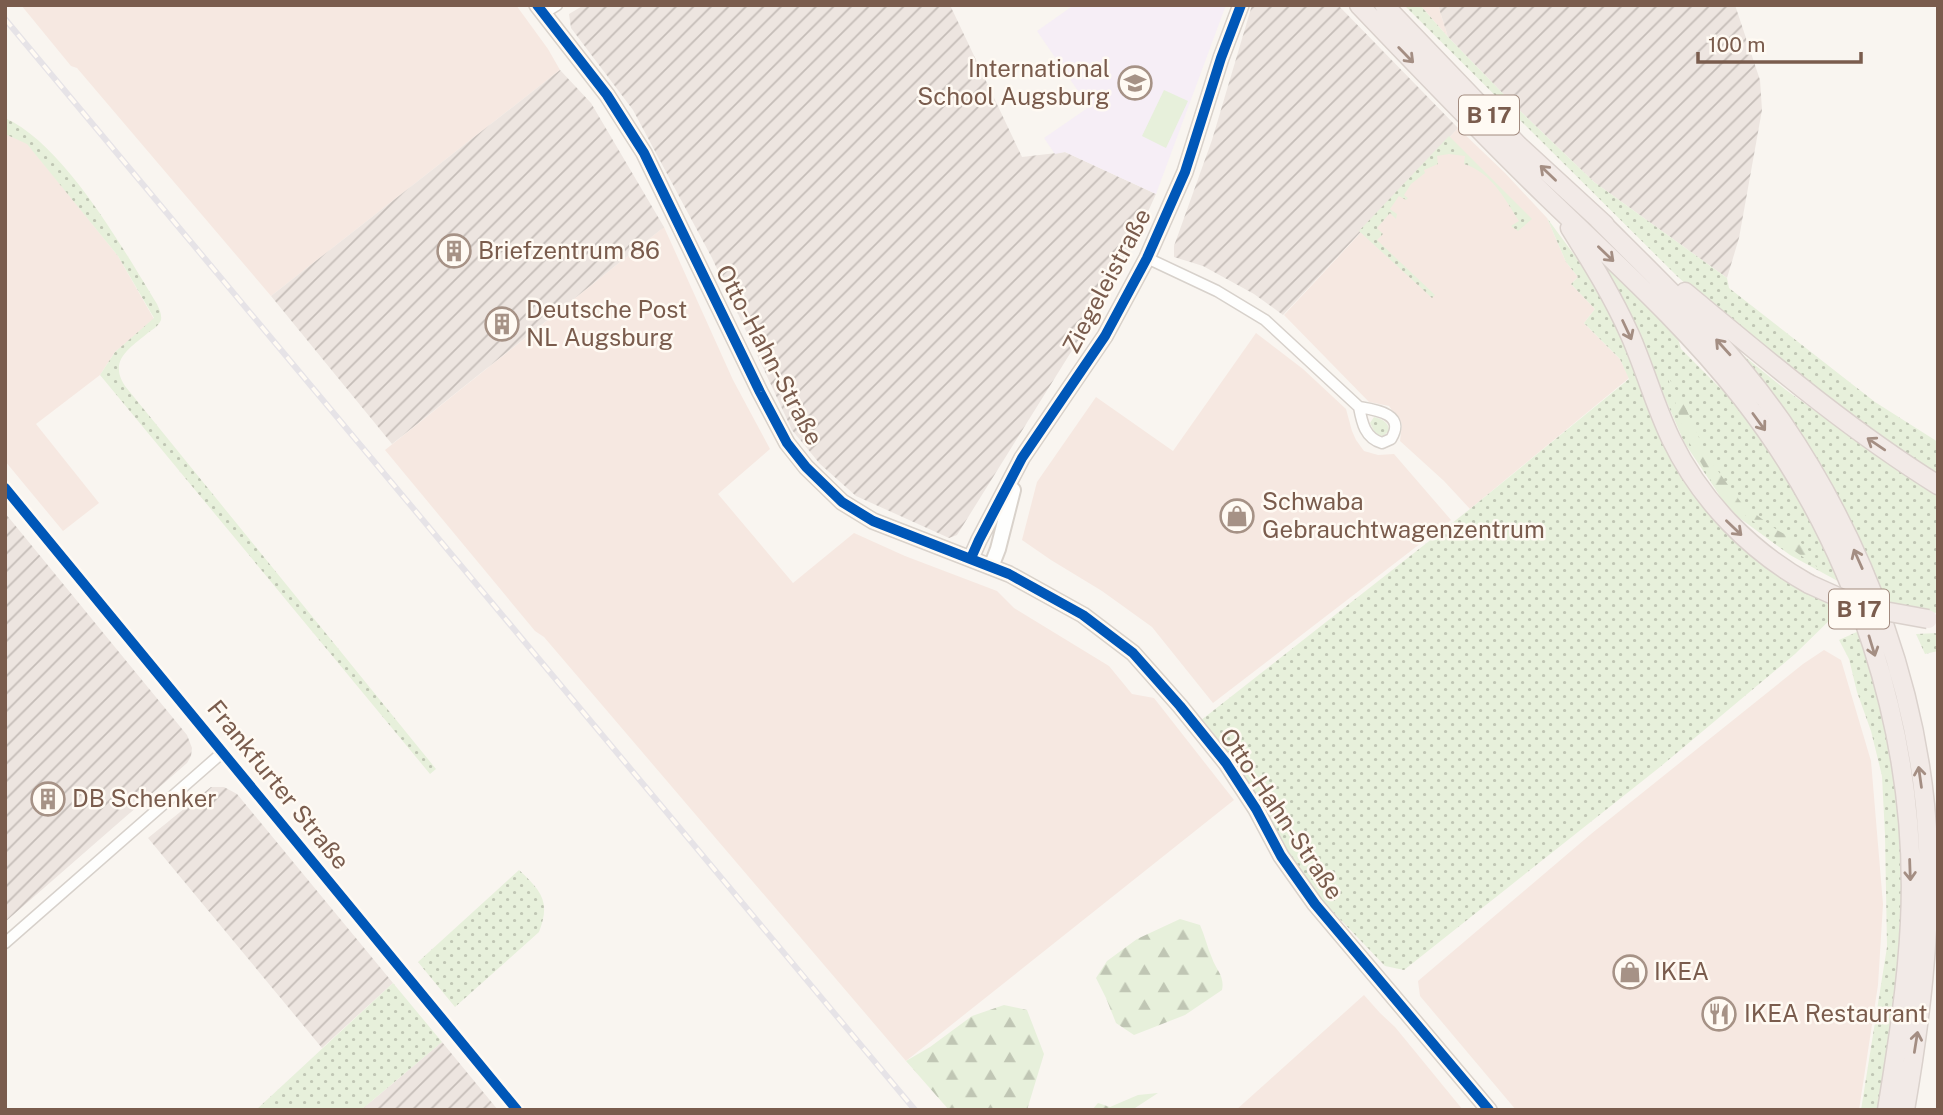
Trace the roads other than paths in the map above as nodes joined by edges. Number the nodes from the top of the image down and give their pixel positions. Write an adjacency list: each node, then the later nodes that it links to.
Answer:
1 (557, 5): 5 (street)
2 (1241, 5): 8 (street, Ziegeleistraße)
3 (1359, 5): 6 (highway, B 17, one-way to 6)
4 (1384, 5): 7 (highway, B 17, one-way to 4)
5 (540, 9): 13 (street, Otto-Hahn-Straße)
6 (1557, 207): 15 (highway, one-way to 15, bridge); 20 (highway, B 17, one-way to 20)
7 (1598, 219): 11 (highway, one-way to 7); 21 (highway, B 17, one-way to 7)
8 (1147, 258): 9 (street); 10 (street, Ziegeleistraße)
9 (1359, 407)
10 (1022, 458): 13 (street, Ziegeleistraße); 14 (street, Ziegeleistraße)
11 (1938, 485)
12 (5, 488): 16 (street, Frankfurter Straße)
13 (971, 558): 14 (street, Otto-Hahn-Straße)
14 (990, 567): 19 (street, Otto-Hahn-Straße)
15 (1933, 620)
16 (223, 752): 17 (street); 18 (street, Frankfurter Straße)
17 (5, 943)
18 (517, 1110)
19 (1489, 1110)
20 (1887, 1110)
21 (1905, 1110)

